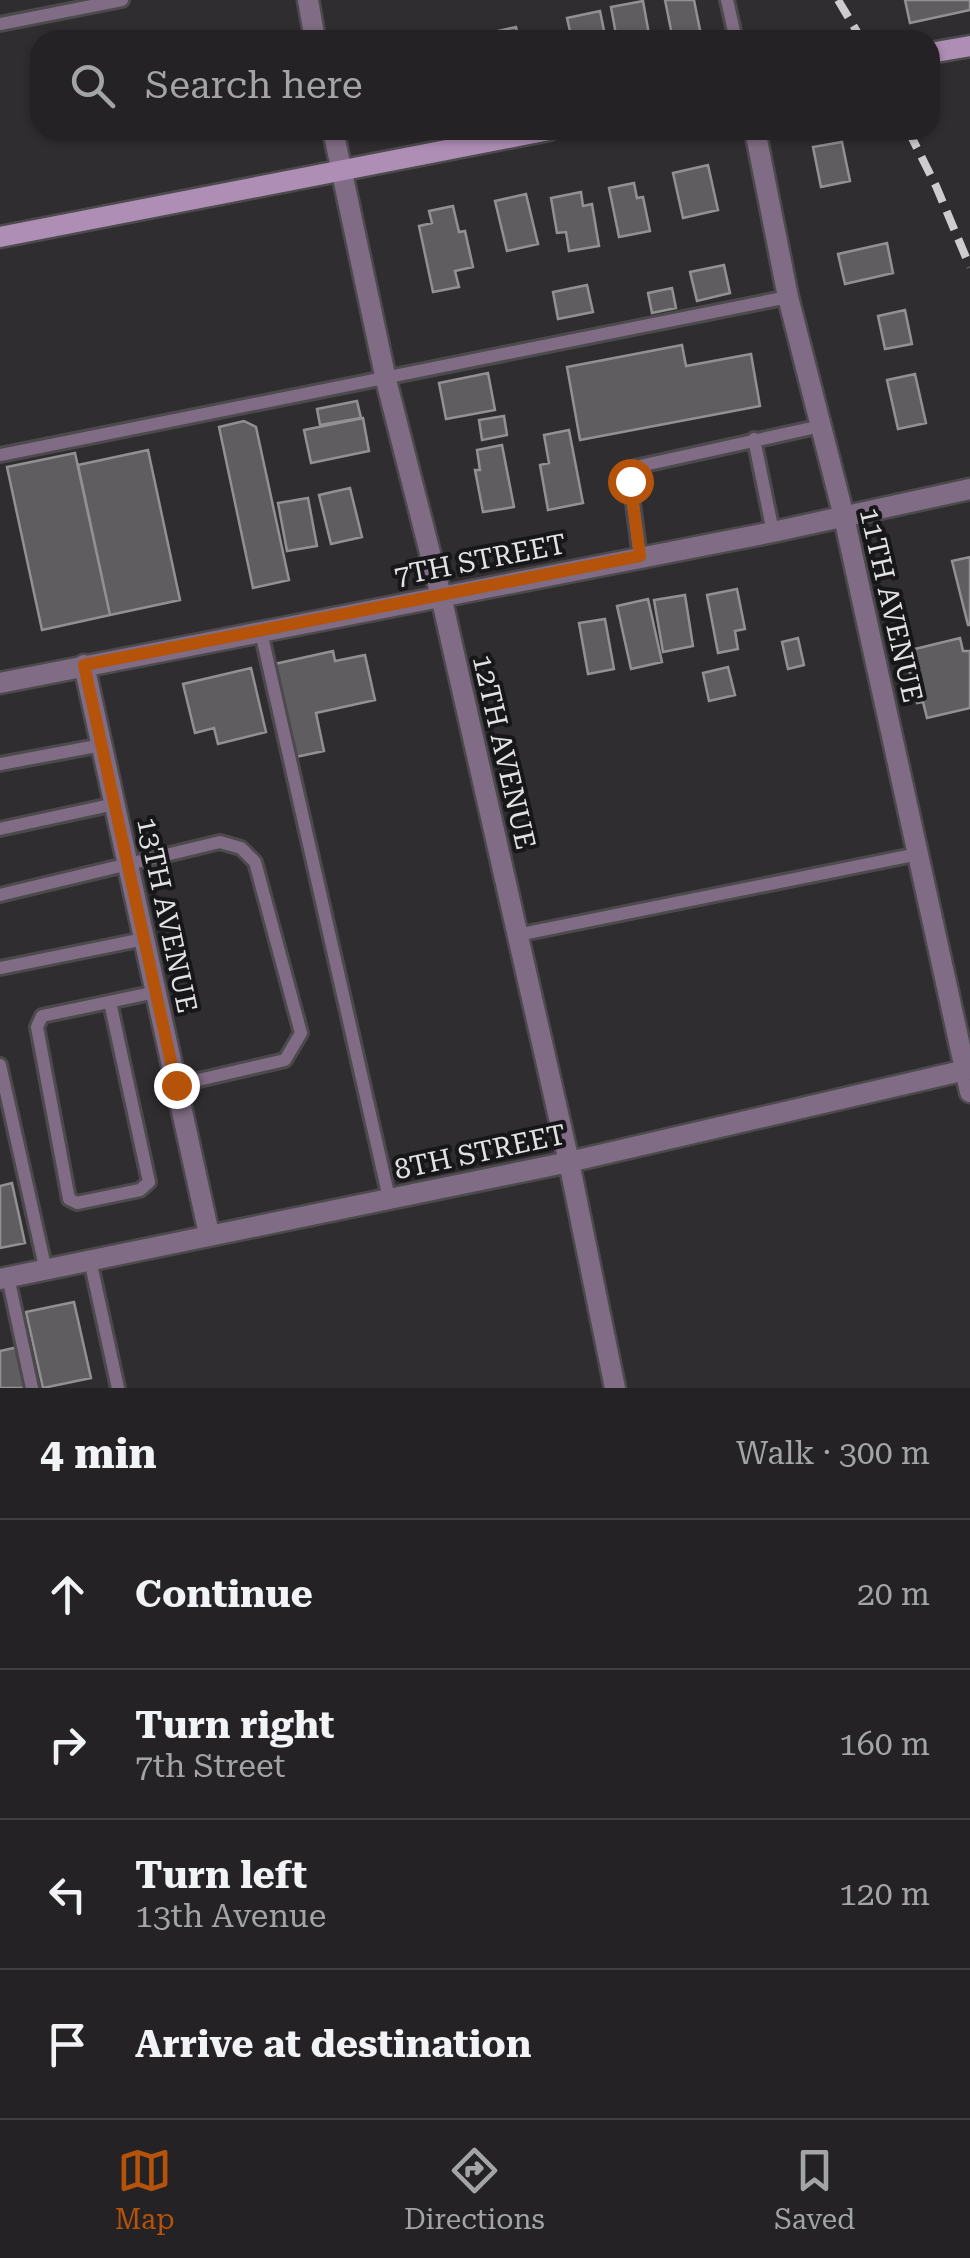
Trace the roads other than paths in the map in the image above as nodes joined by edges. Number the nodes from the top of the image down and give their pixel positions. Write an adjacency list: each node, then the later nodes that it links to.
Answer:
1 (122, 0): 4 (lane)
2 (308, 0): 5 (street)
3 (726, 0): 6 (lane)
4 (0, 24)
5 (314, 30)
6 (734, 30)
7 (970, 46): 8 (street)
8 (940, 51)
9 (336, 140): 12 (street, 12TH AVENUE)
10 (500, 140): 12 (street)
11 (757, 140): 14 (street, 11TH AVENUE)
12 (342, 172): 13 (street); 15 (street, 12TH AVENUE)
13 (0, 238)
14 (788, 297): 15 (lane); 16 (street, 11TH AVENUE)
15 (386, 380): 18 (lane); 23 (street, 12TH AVENUE)
16 (821, 426): 17 (lane); 20 (street, 11TH AVENUE)
17 (754, 439): 21 (lane); 22 (lane)
18 (0, 455)
19 (970, 489): 20 (street, 7TH STREET)
20 (844, 516): 21 (street, 7TH STREET); 31 (street, 11TH AVENUE)
21 (773, 532): 22 (street, 7TH STREET)
22 (640, 556): 23 (street, 7TH STREET)
23 (441, 596): 24 (street, 7TH STREET); 34 (street, 12TH AVENUE)
24 (260, 632): 25 (street, 7TH STREET); 44 (lane)
25 (84, 665): 26 (street, 7TH STREET); 27 (street, 13TH AVENUE)
26 (0, 682)
27 (102, 744): 28 (lane); 29 (street, 13TH AVENUE)
28 (0, 764)
29 (115, 804): 30 (lane); 32 (street, 13TH AVENUE)
30 (0, 830)
31 (918, 854): 34 (lane); 40 (street, 11TH AVENUE)
32 (128, 865): 33 (lane); 35 (street, 13TH AVENUE); 41 (lane)
33 (0, 895)
34 (517, 935): 43 (street, 12TH AVENUE)
35 (144, 939): 36 (lane); 37 (street, 13TH AVENUE)
36 (0, 968)
37 (156, 992): 38 (lane); 41 (street, 13TH AVENUE)
38 (110, 1002): 38 (lane)
39 (0, 1065): 47 (lane)
40 (968, 1069): 42 (street, 11TH AVENUE); 43 (street, 8TH STREET)
41 (176, 1085): 45 (street, 13TH AVENUE)
42 (970, 1092)
43 (569, 1162): 44 (street, 8TH STREET); 51 (street, 12TH AVENUE)
44 (389, 1198): 45 (street, 8TH STREET)
45 (209, 1234): 46 (street, 8TH STREET)
46 (90, 1260): 47 (street, 8TH STREET); 50 (lane)
47 (46, 1271): 48 (street, 8TH STREET)
48 (4, 1278): 49 (lane)
49 (32, 1388)
50 (118, 1388)
51 (616, 1388)

